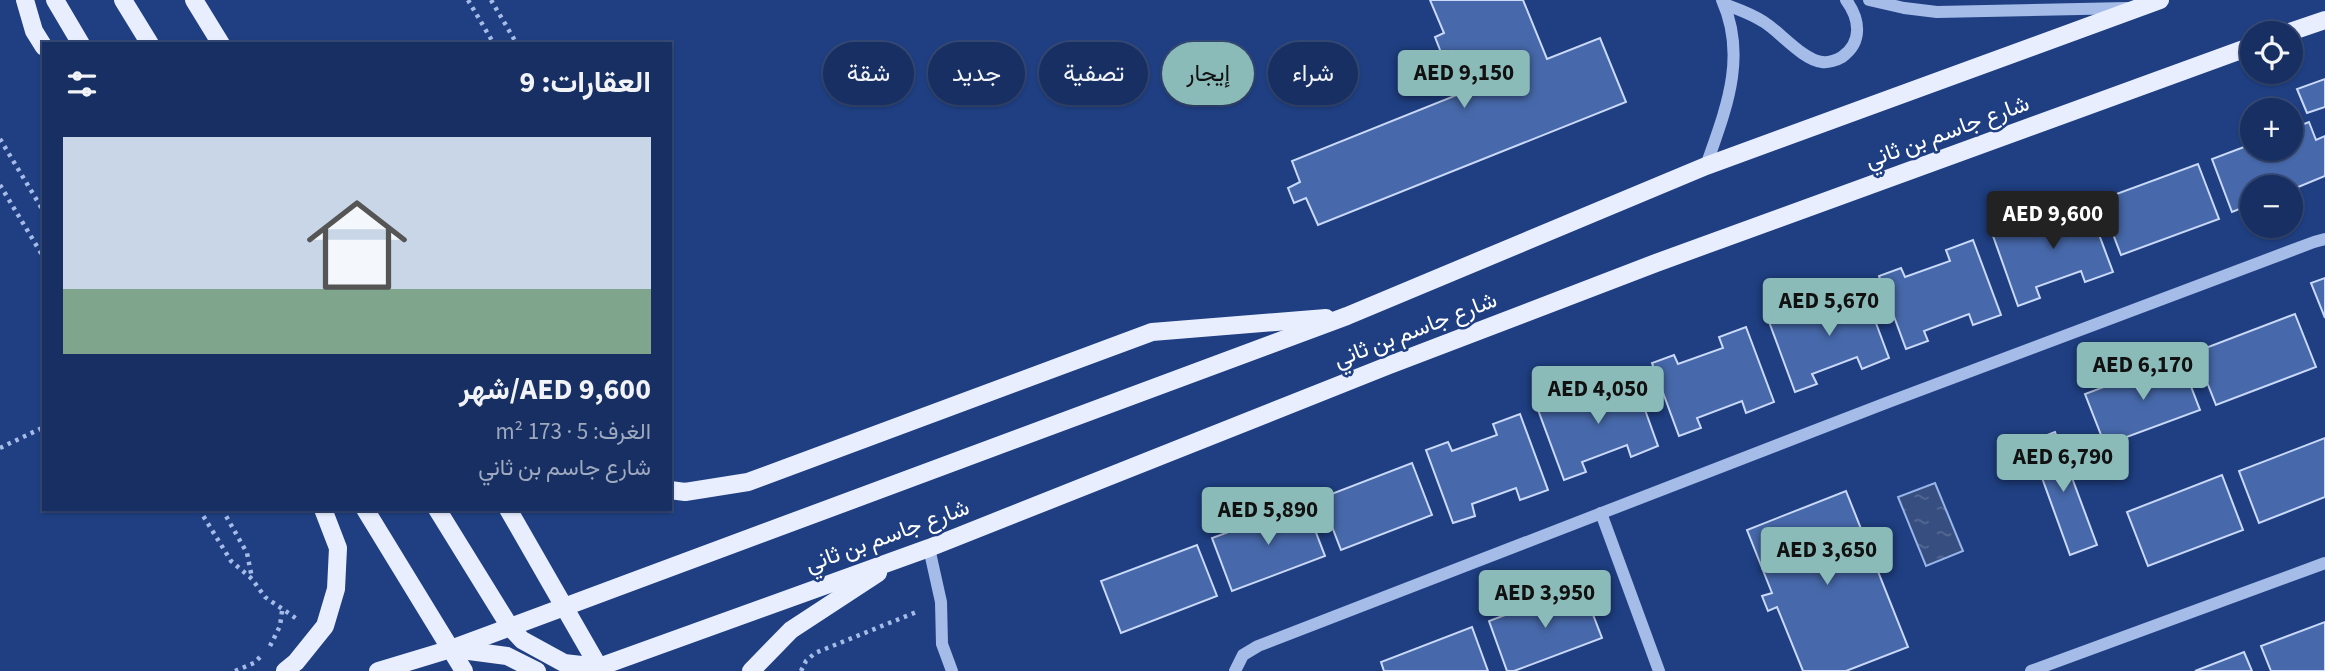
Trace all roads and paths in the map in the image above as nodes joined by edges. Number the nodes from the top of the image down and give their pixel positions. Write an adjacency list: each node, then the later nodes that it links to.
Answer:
1 (25, 0): 19 (main road)
2 (55, 0): 14 (main road)
3 (123, 0): 15 (main road)
4 (194, 0): 16 (main road)
5 (468, 0): 17 (path)
6 (491, 0): 18 (path)
7 (1846, 0): 10 (street)
8 (1869, 0): 11 (street)
9 (2160, 0): 11 (main road, شارع جاسم بن ثاني)
10 (1723, 2): 22 (street)
11 (2138, 8): 22 (main road, شارع جاسم بن ثاني)
12 (2325, 20): 13 (main road)
13 (2303, 28)
14 (80, 42)
15 (149, 42)
16 (221, 42)
17 (493, 42)
18 (516, 42)
19 (42, 44)
20 (2240, 50): 38 (main road, شارع جاسم بن ثاني)
21 (0, 139): 24 (path)
22 (1706, 166): 27 (main road, شارع جاسم بن ثاني)
23 (0, 185): 26 (path)
24 (42, 209)
25 (2325, 239): 37 (street)
26 (42, 255)
27 (1346, 316): 30 (main road); 43 (main road, شارع جاسم بن ثاني)
28 (42, 429): 29 (path)
29 (0, 448)
30 (672, 490)
31 (199, 511): 41 (path)
32 (223, 511): 41 (path)
33 (324, 511): 50 (main road)
34 (366, 511): 47 (main road)
35 (438, 511): 46 (main road)
36 (509, 511): 43 (main road)
37 (1601, 513): 57 (street); 58 (street)
38 (929, 548): 39 (main road, شارع جاسم بن ثاني); 42 (street)
39 (905, 556): 48 (main road, شارع جاسم بن ثاني); 54 (main road)
40 (2325, 563): 59 (street)
41 (252, 579): 44 (path)
42 (941, 602): 55 (path); 56 (street)
43 (564, 607): 46 (main road, شارع جاسم بن ثاني); 48 (main road)
44 (282, 611): 45 (path); 49 (path)
45 (303, 621)
46 (510, 627): 47 (main road, شارع جاسم بن ثاني); 48 (main road)
47 (451, 649): 51 (main road); 52 (main road); 53 (main road)
48 (596, 670)
49 (235, 671)
50 (285, 671)
51 (378, 671)
52 (464, 671)
53 (537, 671)
54 (751, 671)
55 (801, 671)
56 (952, 671)
57 (1235, 671)
58 (1659, 671)
59 (2031, 671)

